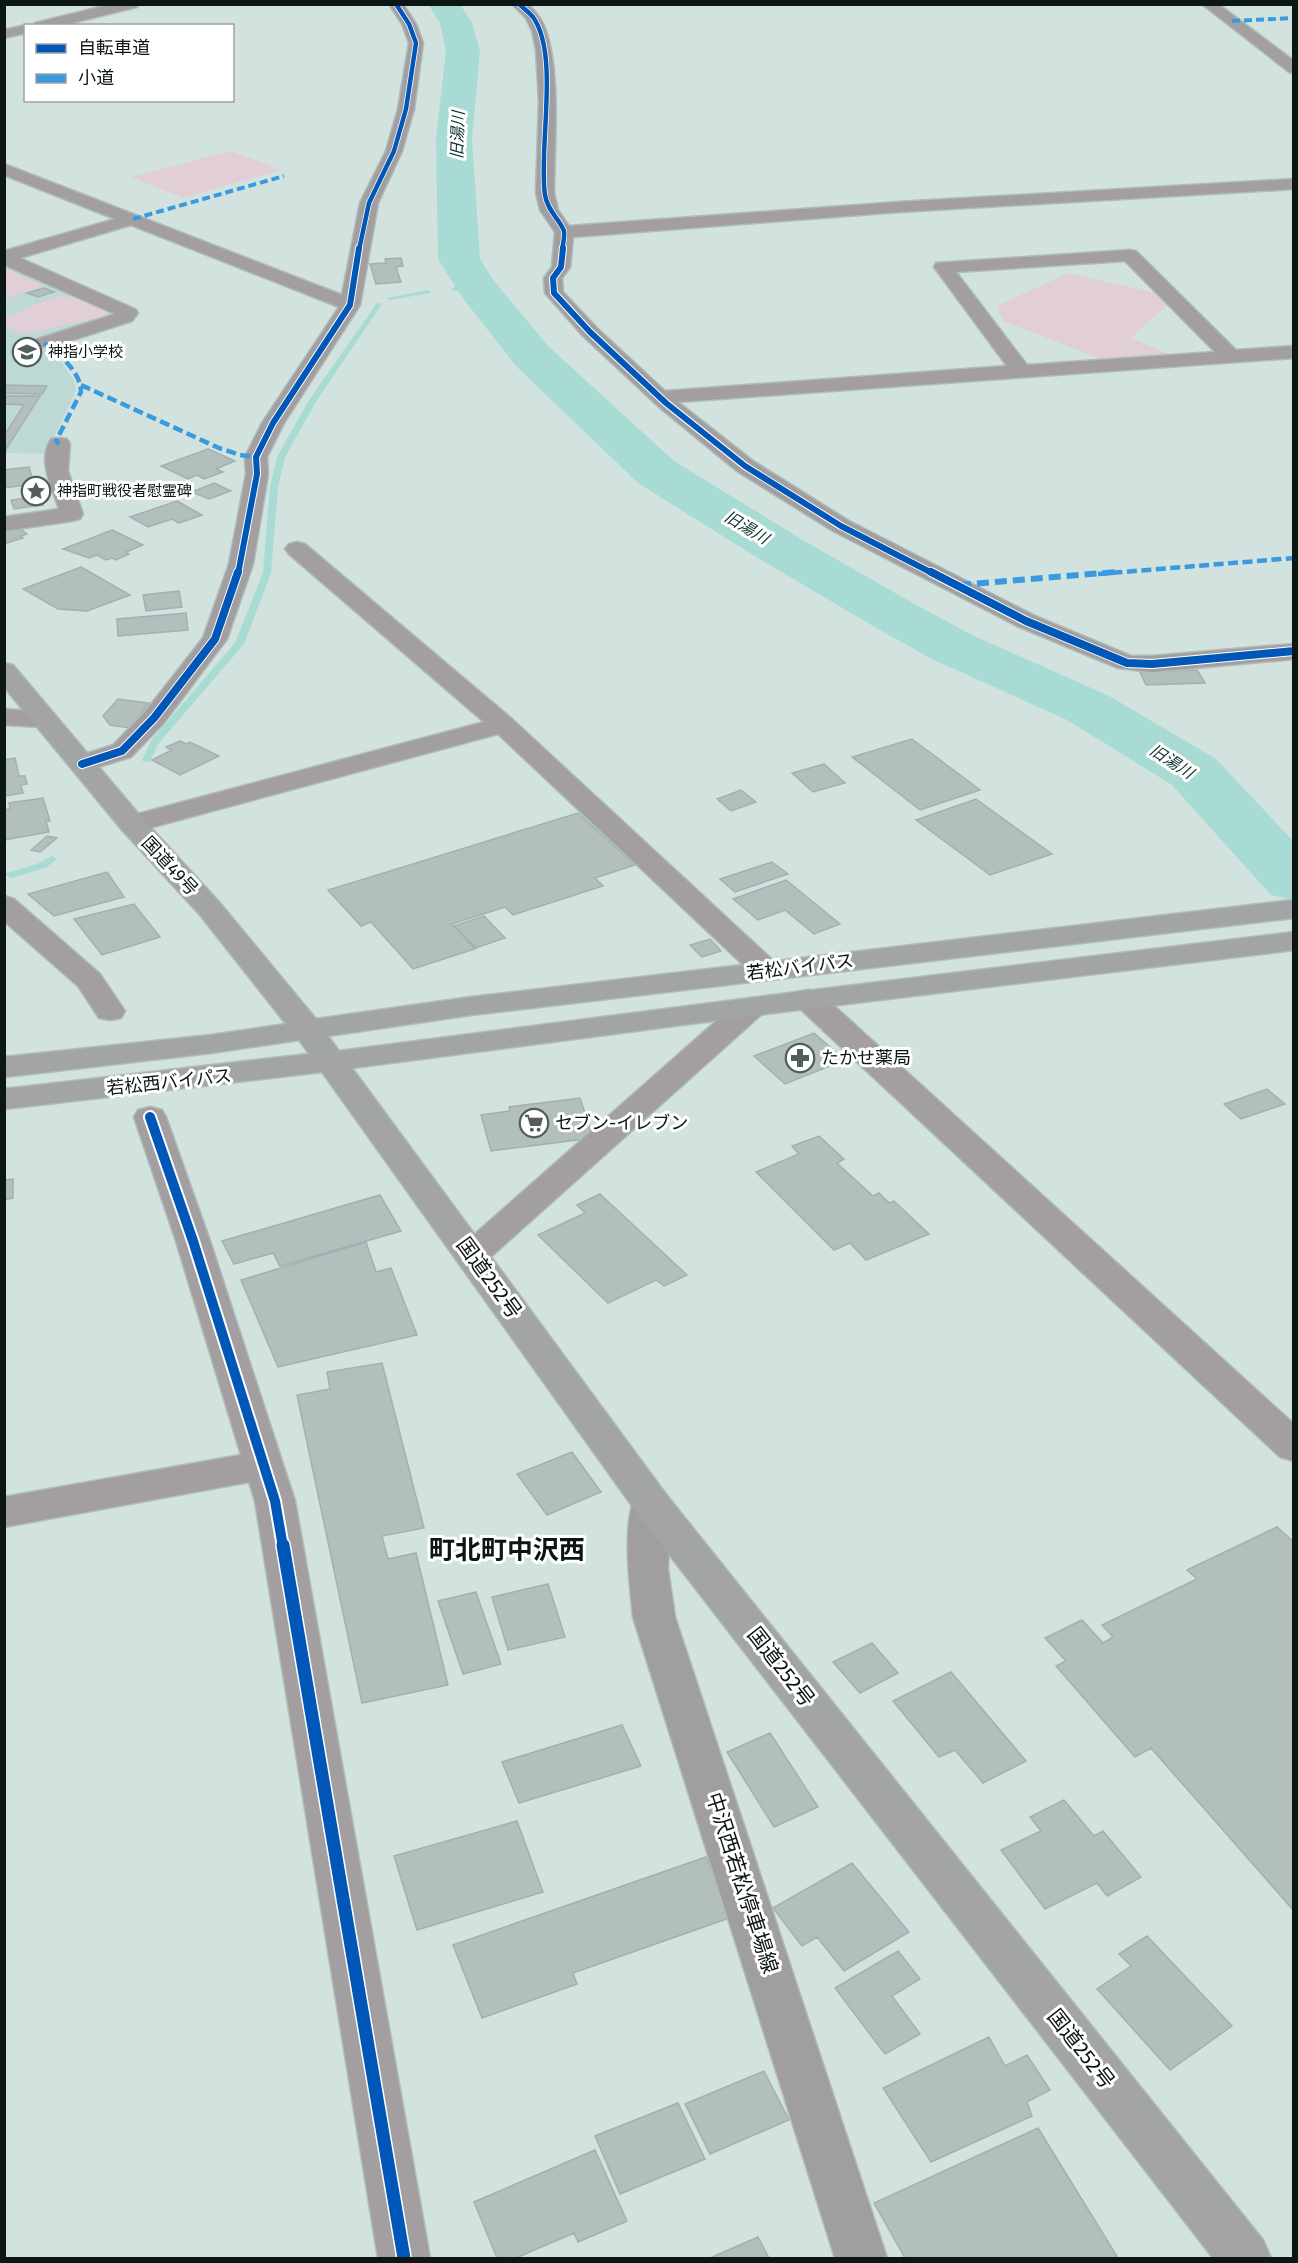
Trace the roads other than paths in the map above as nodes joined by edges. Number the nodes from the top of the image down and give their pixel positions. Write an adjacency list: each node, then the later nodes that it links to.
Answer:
1 (132, 4): 5 (street)
2 (396, 4): 14 (street)
3 (519, 4): 12 (street)
4 (1209, 4): 8 (street)
5 (48, 24)
6 (24, 29): 7 (street)
7 (4, 34)
8 (1293, 69)
9 (4, 169): 11 (street)
10 (1293, 184): 12 (street)
11 (133, 219): 13 (street); 14 (street)
12 (564, 232): 19 (street)
13 (4, 257): 15 (street)
14 (350, 305): 28 (street)
15 (44, 343)
16 (1293, 352): 17 (street)
17 (1231, 356): 18 (street); 18 (street)
18 (1021, 371): 19 (street)
19 (660, 397): 23 (street)
20 (59, 444): 21 (street)
21 (4, 524)
22 (297, 549): 27 (street)
23 (1293, 651)
24 (4, 670): 26 (highway, 国道49号)
25 (4, 717): 26 (street)
26 (44, 719): 28 (highway, 国道49号)
27 (503, 725): 29 (street); 33 (street)
28 (82, 764): 29 (highway, 国道49号)
29 (132, 824): 37 (highway, 国道49号)
30 (4, 905): 36 (street)
31 (1293, 909): 33 (highway, 若松バイパス)
32 (1293, 941): 34 (highway, 若松バイパス)
33 (767, 971): 37 (highway, 若松バイパス)
34 (808, 999): 35 (highway, 若松バイパス); 43 (street)
35 (751, 1007): 38 (highway, 若松バイパス); 42 (street)
36 (110, 1011)
37 (307, 1029): 38 (highway, 国道49号); 39 (highway, 若松西バイパス)
38 (333, 1063): 40 (highway, 若松西バイパス); 42 (highway, 国道252号)
39 (4, 1066)
40 (4, 1099)
41 (150, 1117): 44 (street)
42 (472, 1255): 45 (highway, 国道252号)
43 (1293, 1447)
44 (262, 1464): 46 (street); 47 (street)
45 (651, 1503): 48 (main road, 中沢西若松停車場線); 49 (highway, 国道252号)
46 (4, 1512)
47 (404, 2259)
48 (861, 2259)
49 (1245, 2259)

